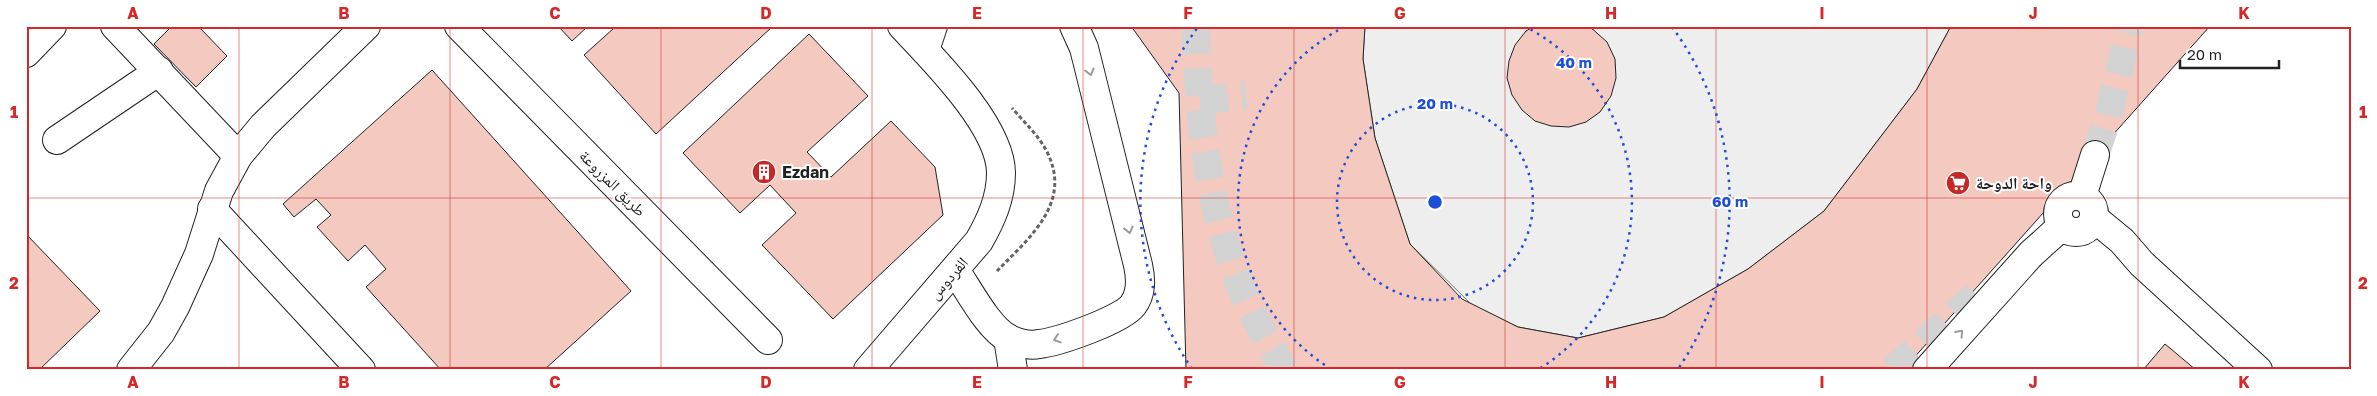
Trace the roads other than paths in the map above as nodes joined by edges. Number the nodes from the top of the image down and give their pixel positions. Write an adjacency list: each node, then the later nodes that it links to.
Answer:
1 (52, 26): 8 (street)
2 (115, 26): 9 (street)
3 (366, 26): 12 (street)
4 (459, 26): 18 (street, طريق المزروعة)
5 (902, 26): 7 (street)
6 (1074, 26): 17 (street, one-way to 17)
7 (929, 38): 15 (street, الفردوس)
8 (26, 53)
9 (159, 71): 10 (street); 12 (street)
10 (57, 140)
11 (2095, 155): 14 (street)
12 (238, 156): 13 (street)
13 (212, 209): 20 (street); 21 (street)
14 (2076, 218): 16 (street); 19 (street); 24 (street, one-way to 14)
15 (955, 270): 17 (street); 22 (street, الفردوس)
16 (1984, 288)
17 (1008, 338): 23 (street)
18 (768, 340)
19 (2260, 369)
20 (131, 370)
21 (361, 370)
22 (868, 370)
23 (1013, 370)
24 (1927, 370)

